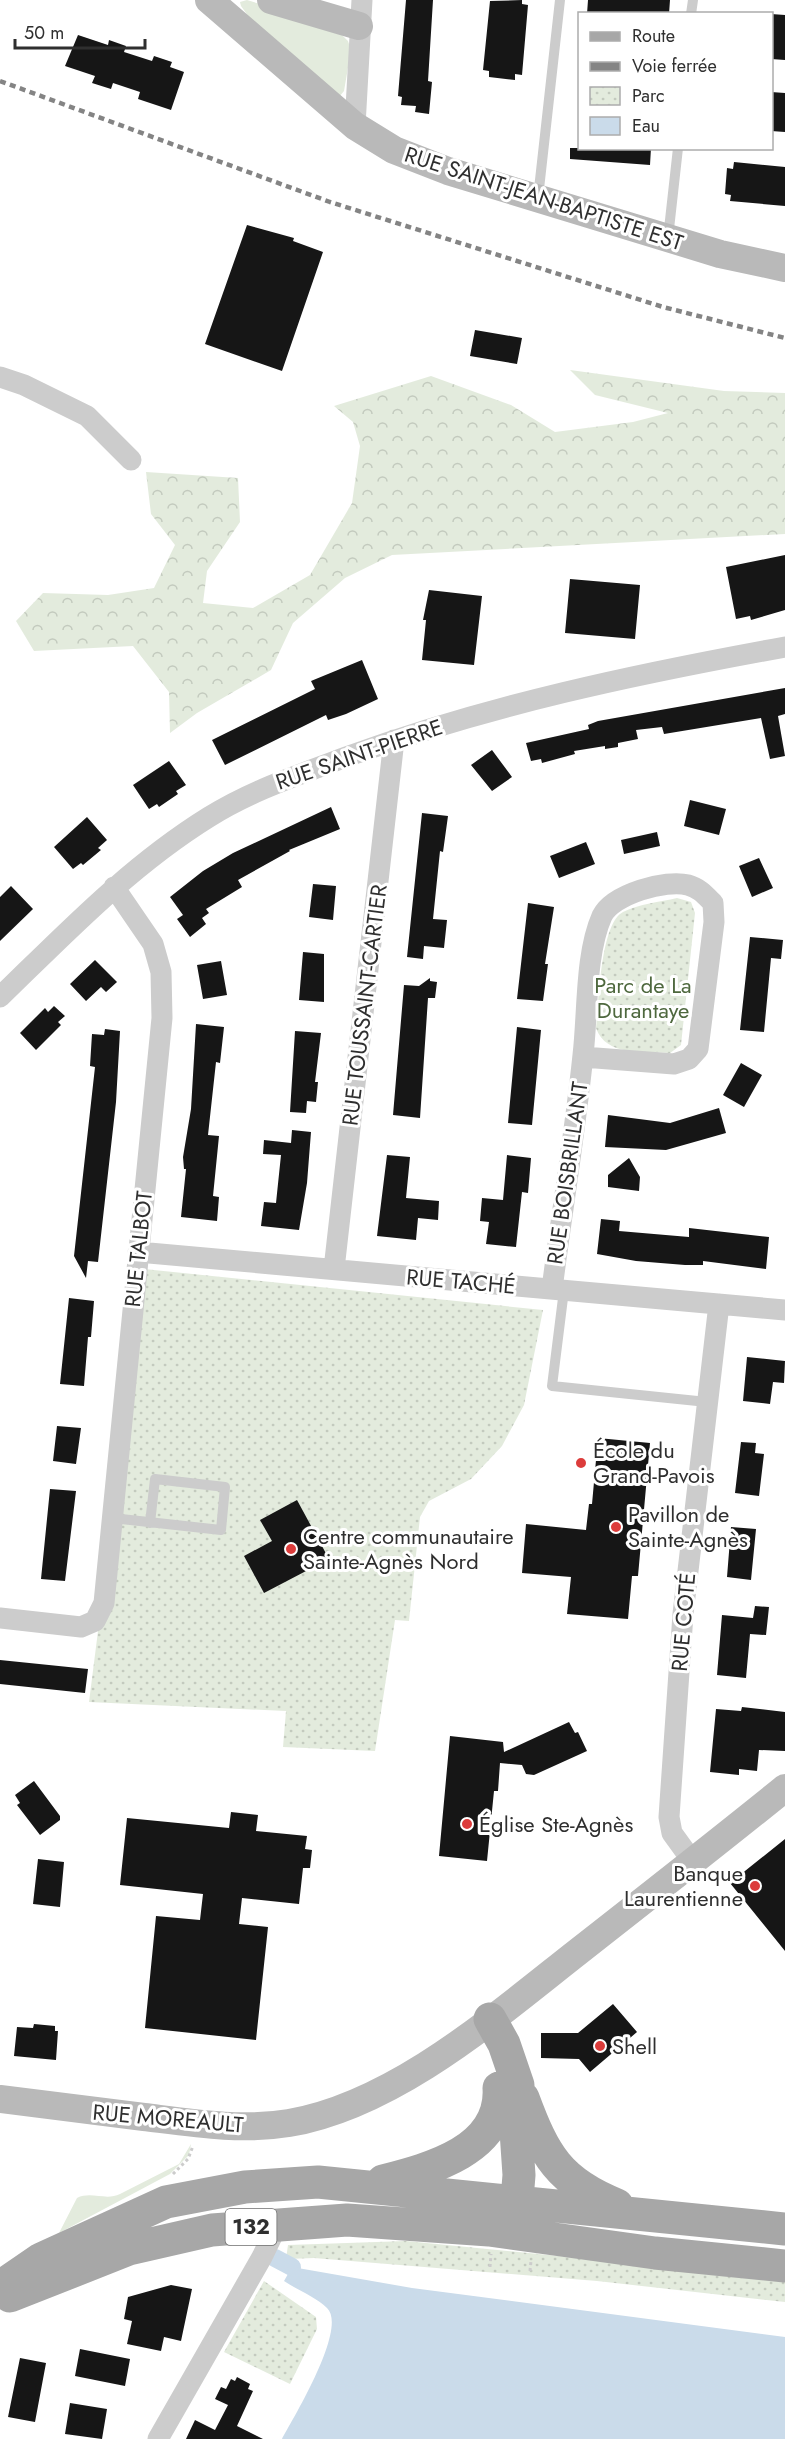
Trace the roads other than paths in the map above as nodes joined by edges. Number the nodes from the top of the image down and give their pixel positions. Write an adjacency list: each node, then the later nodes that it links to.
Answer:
1 (209, 0): 5 (street, RUE SAINT-JEAN-BAPTISTE EST)
2 (271, 0): 4 (street)
3 (560, 0): 7 (lane)
4 (361, 13): 5 (street)
5 (355, 126): 7 (street, RUE SAINT-JEAN-BAPTISTE EST)
6 (678, 150): 8 (lane)
7 (538, 198): 8 (street, RUE SAINT-JEAN-BAPTISTE EST)
8 (668, 238): 9 (street, RUE SAINT-JEAN-BAPTISTE EST)
9 (785, 268)
10 (0, 377): 11 (street)
11 (132, 460)
12 (785, 647): 13 (street, RUE SAINT-PIERRE)
13 (394, 740): 14 (street, RUE SAINT-PIERRE); 18 (street, RUE TOUSSAINT-CARTIER)
14 (114, 887): 15 (street, RUE SAINT-PIERRE); 17 (street, RUE TALBOT)
15 (0, 996)
16 (583, 1057): 16 (street, RUE BOISBRILLANT); 19 (street, RUE BOISBRILLANT)
17 (138, 1252): 18 (street, RUE TACHÉ); 23 (street, RUE TALBOT)
18 (334, 1269): 19 (street, RUE TACHÉ)
19 (558, 1289): 20 (street, RUE TACHÉ); 22 (lane)
20 (719, 1304): 21 (street, RUE TACHÉ); 22 (street, RUE COTÉ)
21 (785, 1310)
22 (707, 1402): 27 (street, RUE COTÉ)
23 (112, 1518): 24 (lane); 25 (street, RUE TALBOT)
24 (150, 1523): 24 (lane)
25 (0, 1618)
26 (785, 1788): 27 (street, RUE MOREAULT)
27 (693, 1862): 28 (street, RUE MOREAULT)
28 (480, 2026): 29 (main road); 30 (street, RUE MOREAULT)
29 (508, 2086): 31 (main road); 32 (main road); 35 (main road)
30 (0, 2099)
31 (364, 2186): 35 (main road, 132); 37 (main road, 132)
32 (647, 2216): 34 (main road, 132); 35 (main road, 132)
33 (278, 2224): 35 (main road, 132); 38 (main road, 132); 39 (street)
34 (785, 2229)
35 (514, 2236): 36 (main road, 132)
36 (785, 2266)
37 (0, 2287)
38 (0, 2300)
39 (158, 2439)

